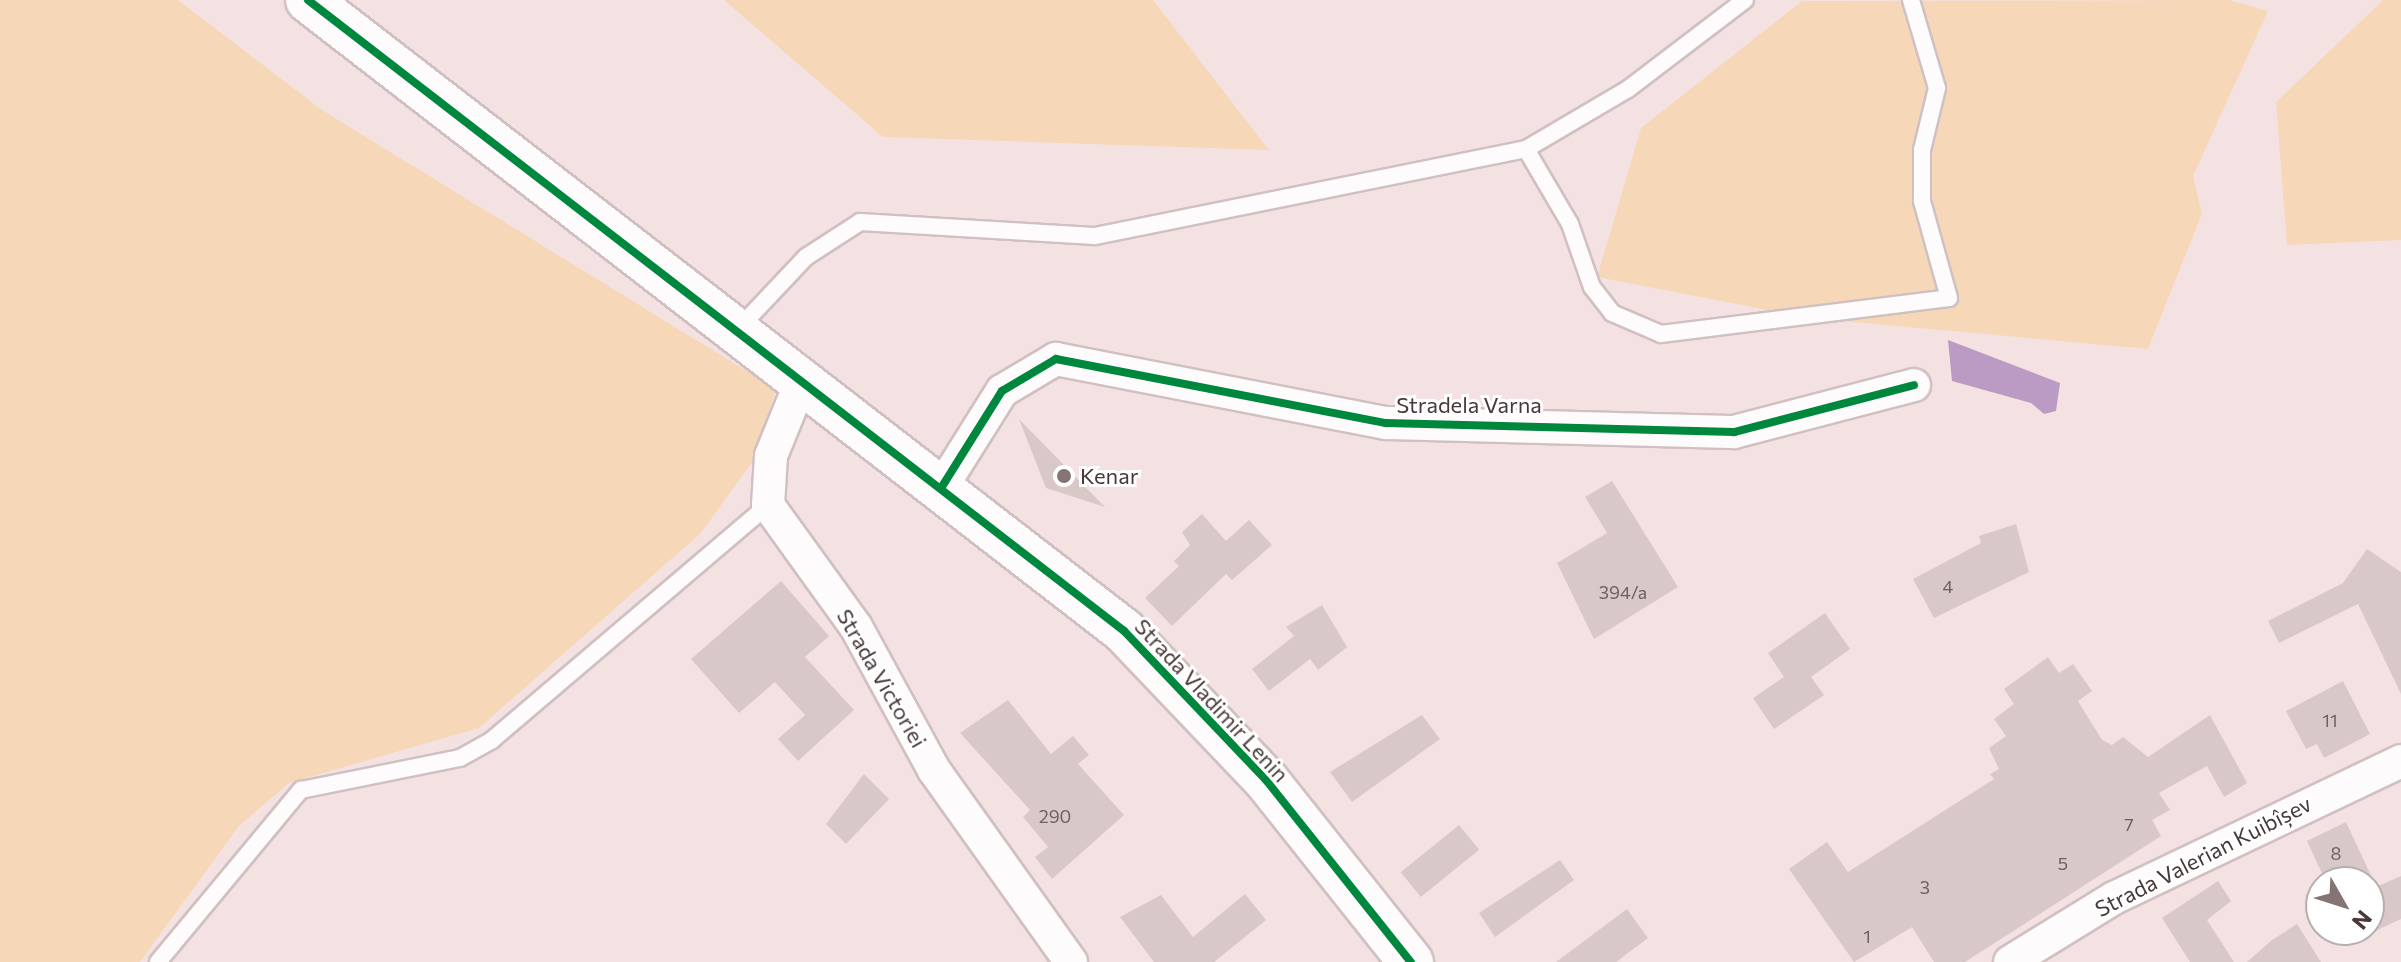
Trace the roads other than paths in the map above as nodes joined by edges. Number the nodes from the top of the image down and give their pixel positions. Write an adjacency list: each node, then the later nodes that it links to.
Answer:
1 (308, 0): 5 (main road, Strada Vladimir Lenin)
2 (1745, 0): 4 (lane)
3 (1911, 0): 4 (lane)
4 (1526, 149): 5 (lane)
5 (739, 328): 6 (main road, Strada Vladimir Lenin)
6 (803, 377): 8 (main road, Strada Vladimir Lenin); 9 (street)
7 (1914, 385): 8 (street, Stradela Varna)
8 (943, 485): 13 (main road, Strada Vladimir Lenin)
9 (768, 505): 11 (lane); 12 (street, Strada Victoriei)
10 (2401, 761): 14 (street, Strada Valerian Kuibîșev)
11 (158, 962)
12 (1071, 962)
13 (1411, 962)
14 (2010, 962)

